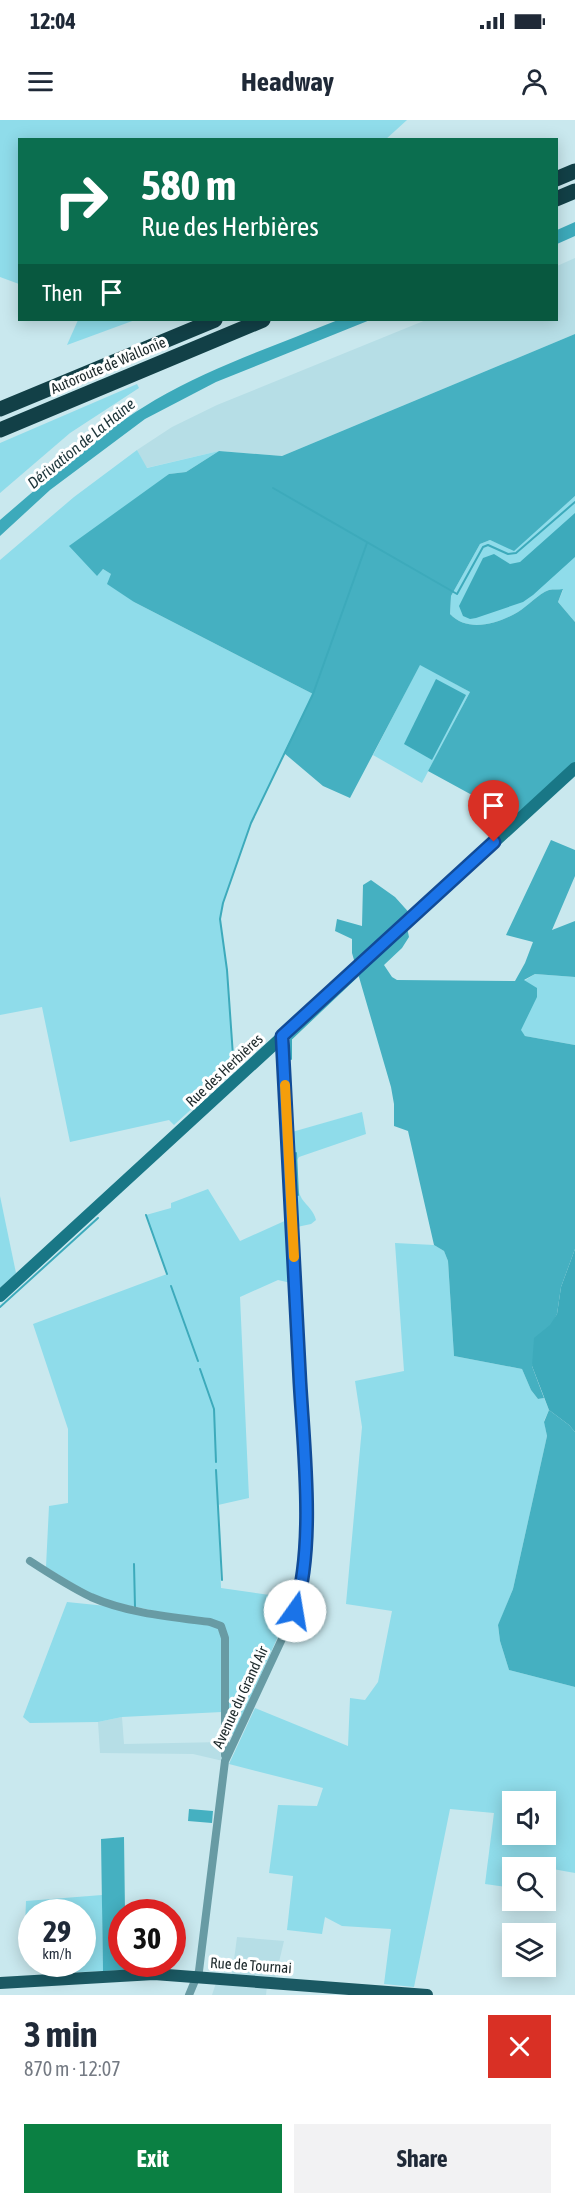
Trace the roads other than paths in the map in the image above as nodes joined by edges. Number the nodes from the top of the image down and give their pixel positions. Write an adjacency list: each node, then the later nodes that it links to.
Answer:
1 (575, 171): 2 (highway)
2 (558, 178)
3 (575, 191): 4 (highway)
4 (558, 198)
5 (213, 321): 7 (highway, Autoroute de Wallonie)
6 (262, 321): 8 (highway, Autoroute de Wallonie)
7 (0, 409)
8 (0, 430)
9 (575, 768): 10 (street, Rue des Herbières)
10 (282, 1036): 11 (street, Rue des Herbières); 13 (street, Avenue du Grand Air)
11 (0, 1296)
12 (30, 1562): 13 (street)
13 (225, 1761): 14 (street, Avenue du Grand Air)
14 (197, 1976): 15 (main road, Rue de Tournai); 16 (street, Avenue du Grand Air); 17 (main road, Rue de Tournai)
15 (0, 1983)
16 (189, 1995)
17 (427, 1995)

